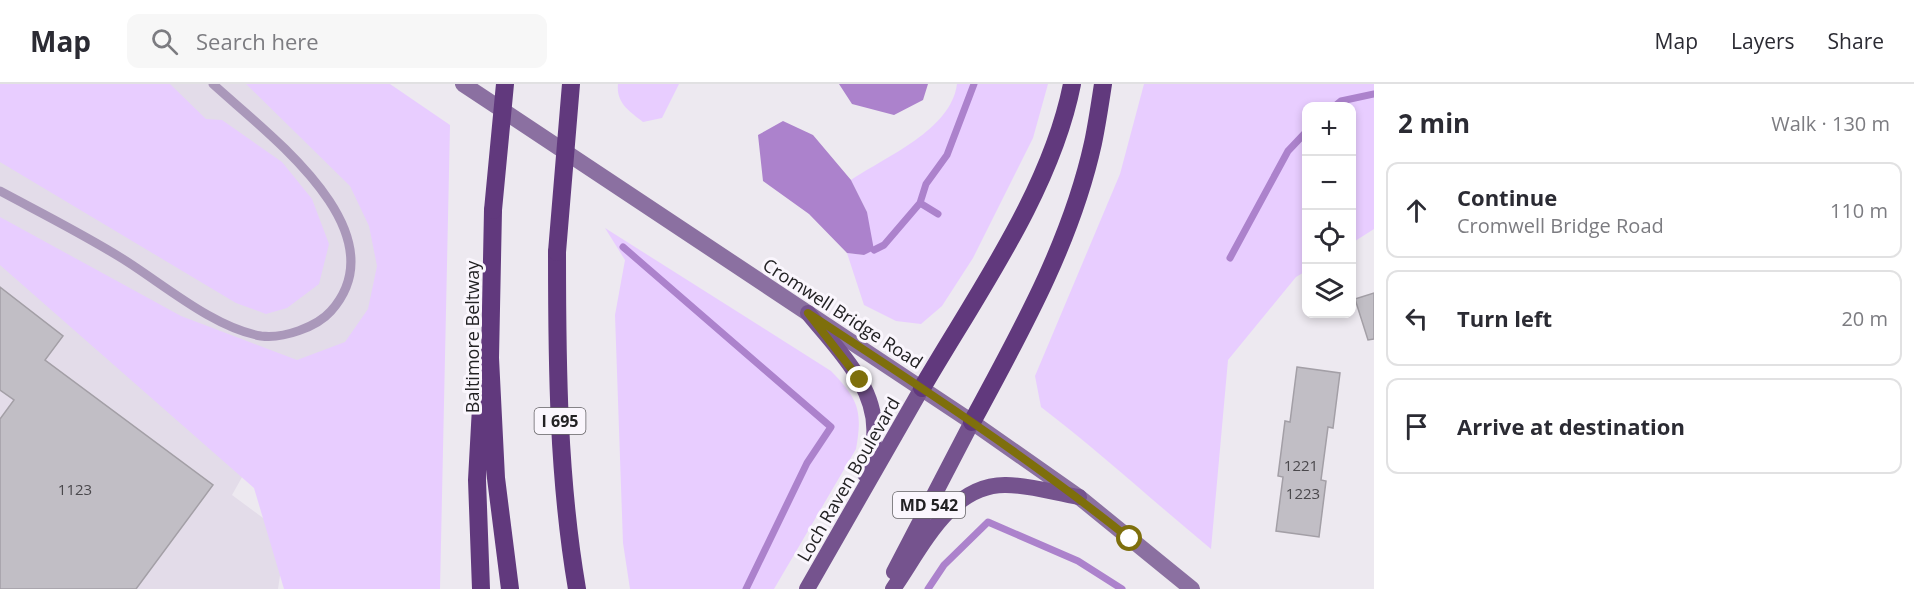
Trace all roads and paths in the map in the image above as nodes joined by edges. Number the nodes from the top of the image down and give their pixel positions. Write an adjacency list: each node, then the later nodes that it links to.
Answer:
1 (213, 84): 7 (lane)
2 (463, 84): 9 (main road, Cromwell Bridge Road)
3 (505, 84): 8 (highway, Baltimore Beltway, bridge)
4 (571, 84): 16 (highway, I 695, bridge)
5 (1072, 84): 10 (highway)
6 (1103, 84): 11 (highway)
7 (0, 191)
8 (492, 280): 14 (highway); 15 (highway, Baltimore Beltway)
9 (808, 313): 10 (main road, Cromwell Bridge Road); 12 (main road)
10 (922, 388): 11 (main road, Cromwell Bridge Road); 12 (main road, Loch Raven Boulevard)
11 (972, 422): 13 (main road, Cromwell Bridge Road); 18 (main road, MD 542)
12 (861, 493): 17 (main road, Loch Raven Boulevard)
13 (1079, 497): 19 (main road); 20 (main road, Cromwell Bridge Road)
14 (481, 589)
15 (510, 589)
16 (577, 589)
17 (807, 589)
18 (885, 589)
19 (892, 589)
20 (1192, 589)

